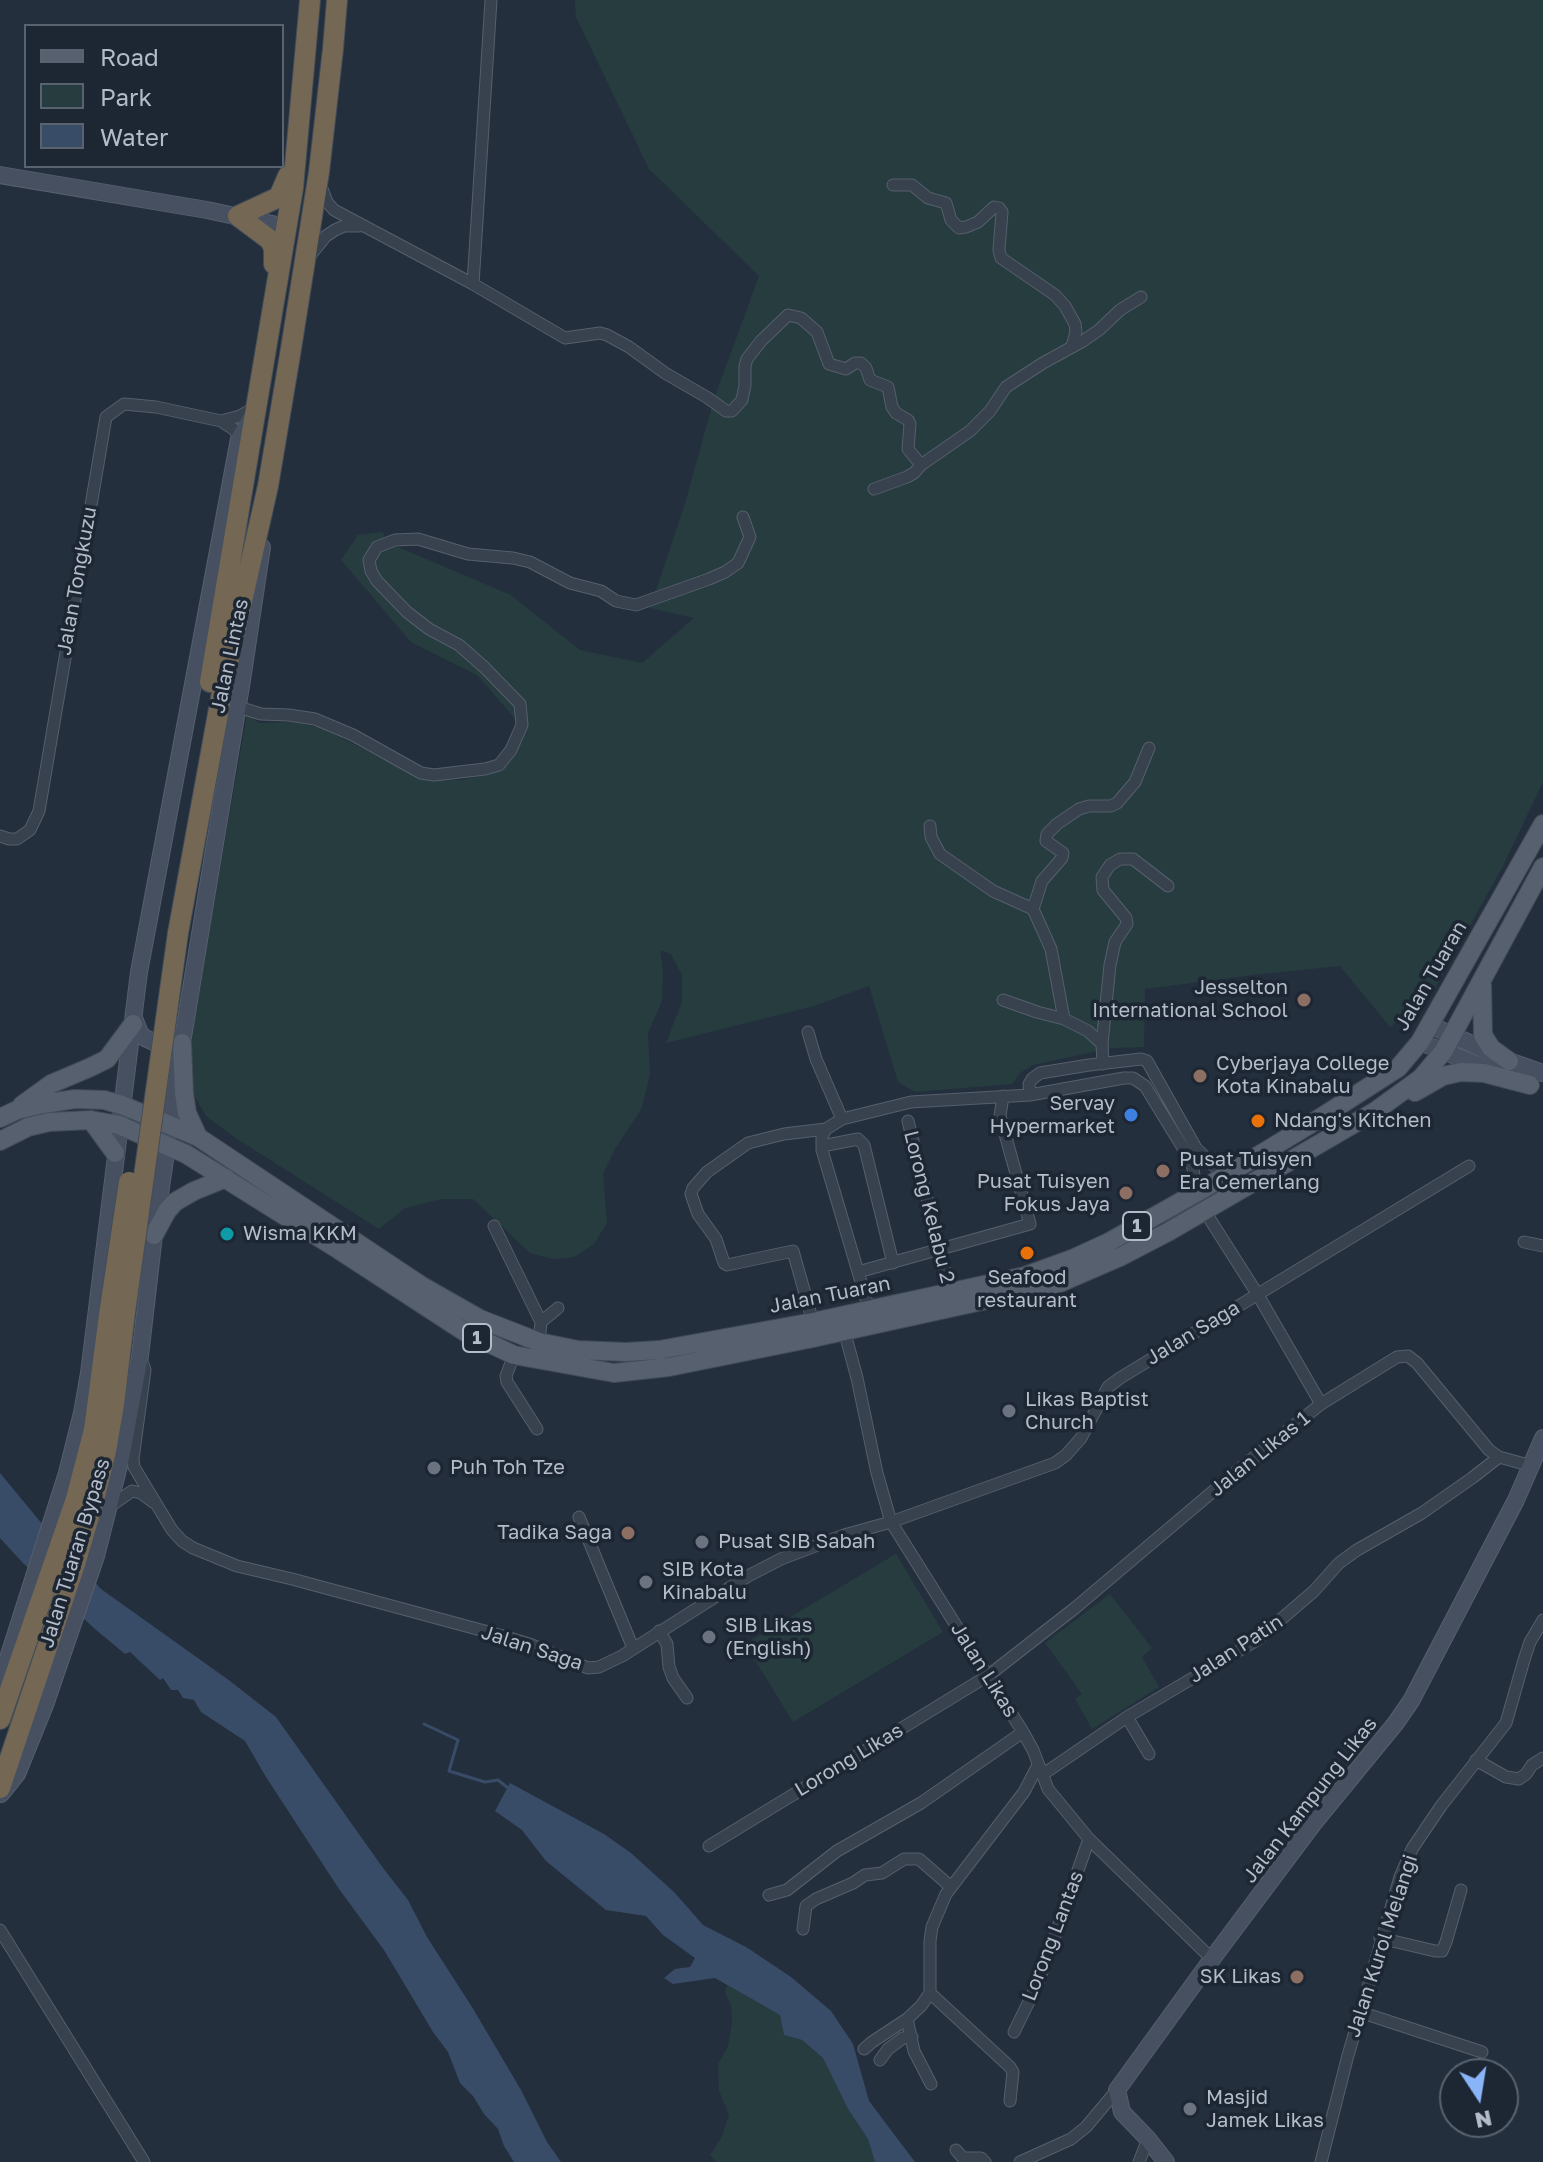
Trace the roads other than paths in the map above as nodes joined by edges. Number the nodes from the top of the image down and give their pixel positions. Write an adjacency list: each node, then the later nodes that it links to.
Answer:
1 (310, 0): 5 (highway, Jalan Lintas)
2 (337, 0): 4 (highway, Jalan Lintas)
3 (491, 0): 13 (street)
4 (323, 131): 6 (highway, Jalan Lintas); 11 (highway)
5 (297, 150): 9 (highway); 11 (highway, Jalan Lintas)
6 (319, 172): 10 (street); 12 (highway, Jalan Lintas)
7 (0, 175): 9 (street)
8 (893, 185): 16 (street)
9 (238, 216): 11 (street); 14 (highway)
10 (364, 226): 12 (street); 13 (street)
11 (286, 227): 14 (highway, Jalan Lintas)
12 (302, 278): 21 (highway, Jalan Lintas)
13 (473, 284): 20 (street)
14 (276, 295): 17 (highway, Jalan Lintas)
15 (1141, 297): 16 (street)
16 (1072, 346): 20 (street)
17 (257, 406): 18 (street); 19 (street); 32 (highway, Jalan Lintas)
18 (221, 421): 19 (street); 28 (street, Jalan Tongkuzu)
19 (239, 439): 36 (street)
20 (921, 465): 22 (street)
21 (268, 486): 24 (street); 32 (highway, Jalan Lintas)
22 (874, 489)
23 (743, 517): 24 (street)
24 (238, 707): 37 (street)
25 (1149, 748): 31 (street)
26 (1543, 824): 38 (main road, Jalan Tuaran / 1)
27 (930, 826): 31 (street)
28 (0, 836)
29 (1543, 867): 33 (main road, Jalan Tuaran / 1)
30 (1168, 886): 42 (street)
31 (1033, 909): 35 (street)
32 (172, 931): 82 (highway, Jalan Lintas, bridge)
33 (1483, 982): 43 (main road, Jalan Tuaran / 1); 44 (main road)
34 (1003, 1000): 35 (street)
35 (1064, 1019): 42 (street)
36 (133, 1020): 37 (street); 49 (street); 51 (main road)
37 (185, 1023): 41 (street)
38 (1430, 1025): 40 (main road, Jalan Tuaran / 1); 43 (street)
39 (808, 1032): 52 (street)
40 (1420, 1042): 43 (street); 64 (main road, Jalan Tuaran / 1)
41 (182, 1043): 56 (street); 58 (main road)
42 (1102, 1044): 45 (street)
43 (1447, 1044): 44 (street); 46 (street); 50 (main road, Jalan Tuaran / 1)
44 (1509, 1061): 46 (street)
45 (1103, 1064): 47 (street); 64 (street)
46 (1539, 1083): 50 (main road)
47 (1030, 1095): 48 (street); 67 (street)
48 (1003, 1096): 52 (street); 74 (street)
49 (122, 1105): 51 (main road, Jalan Tuaran / 1); 55 (street); 56 (main road, Jalan Tuaran / 1)
50 (1381, 1108): 69 (main road, Jalan Tuaran / 1)
51 (4, 1112)
52 (842, 1119): 57 (street)
53 (91, 1120): 55 (main road, Jalan Tuaran / 1); 59 (main road, Jalan Tuaran / 1); 62 (main road)
54 (908, 1121): 74 (street, Lorong Kelabu 2)
55 (119, 1125): 60 (main road, Jalan Tuaran / 1); 62 (street)
56 (170, 1125): 58 (main road, Jalan Tuaran / 1); 60 (street)
57 (826, 1129): 61 (street); 84 (street)
58 (198, 1137): 75 (main road, Jalan Tuaran / 1)
59 (0, 1141)
60 (167, 1146): 65 (main road, Jalan Tuaran / 1); 68 (street)
61 (822, 1146): 76 (street); 77 (street)
62 (115, 1153): 66 (street)
63 (1469, 1166): 79 (street, Jalan Saga)
64 (1230, 1172): 67 (main road, Jalan Tuaran / 1)
65 (226, 1178): 71 (main road); 75 (main road, Jalan Tuaran / 1)
66 (111, 1193): 68 (street); 100 (street)
67 (1196, 1193): 78 (main road, Jalan Tuaran / 1)
68 (159, 1201): 71 (street)
69 (1204, 1210): 79 (street); 85 (main road, Jalan Tuaran / 1)
70 (494, 1226): 83 (street)
71 (154, 1235): 89 (street)
72 (1524, 1242): 73 (street)
73 (1543, 1246)
74 (940, 1250): 76 (street); 78 (street, Lorong Kelabu 2)
75 (366, 1258): 86 (main road, Jalan Tuaran / 1); 88 (main road, Jalan Tuaran / 1)
76 (893, 1263): 77 (street)
77 (858, 1272): 81 (street)
78 (950, 1292): 81 (main road, Jalan Tuaran / 1)
79 (1258, 1295): 90 (street); 98 (street, Jalan Saga)
80 (558, 1308): 83 (street)
81 (869, 1309): 84 (main road, Jalan Tuaran / 1)
82 (118, 1310): 99 (highway, Jalan Tuaran Bypass); 100 (highway, Jalan Tuaran Bypass)
83 (541, 1322): 86 (street)
84 (813, 1322): 87 (main road, Jalan Tuaran / 1)
85 (844, 1330): 87 (main road); 88 (main road, Jalan Tuaran / 1); 98 (street, Jalan Likas)
86 (539, 1342): 87 (main road, Jalan Tuaran / 1)
87 (682, 1346)
88 (514, 1355): 91 (street)
89 (140, 1356): 95 (street, Jalan Saga); 96 (street)
90 (1321, 1404): 93 (street, Jalan Likas 1); 104 (street, Jalan Likas 1)
91 (537, 1429)
92 (1543, 1438): 94 (street, Jalan Kampung Likas)
93 (1499, 1457): 94 (street, Jalan Likas 1); 107 (street, Jalan Patin)
94 (1532, 1466): 124 (street, Jalan Kampung Likas)
95 (156, 1505): 96 (street); 103 (street, Jalan Saga)
96 (109, 1507): 99 (street)
97 (579, 1517): 103 (street)
98 (891, 1522): 102 (street, Jalan Saga); 104 (street, Jalan Likas)
99 (83, 1568): 114 (highway, Jalan Tuaran Bypass); 115 (street)
100 (39, 1584): 105 (street); 108 (highway, Jalan Tuaran Bypass)
101 (1543, 1620): 112 (street, Jalan Kurol Melangi)
102 (659, 1631): 103 (street, Jalan Saga); 106 (street)
103 (633, 1648)
104 (989, 1675): 109 (street, Jalan Likas); 117 (street, Lorong Likas)
105 (0, 1683)
106 (687, 1698)
107 (1127, 1717): 110 (street); 113 (street, Jalan Patin)
108 (0, 1719)
109 (1023, 1732): 113 (street, Jalan Likas); 120 (street)
110 (1149, 1754)
111 (1543, 1758): 112 (street)
112 (1476, 1760): 123 (street, Jalan Kurol Melangi)
113 (1040, 1770): 116 (street, Jalan Likas); 118 (street)
114 (0, 1788)
115 (0, 1795)
116 (1089, 1839): 124 (street, Jalan Likas); 128 (street, Lorong Lantas)
117 (709, 1846)
118 (951, 1887): 121 (street); 125 (street)
119 (1461, 1890): 123 (street)
120 (769, 1895)
121 (803, 1929)
122 (0, 1930): 138 (street)
123 (1380, 1938): 126 (street, Jalan Kurol Melangi)
124 (1212, 1959): 134 (street, Jalan Kampung Likas)
125 (930, 1993): 127 (street); 135 (street)
126 (1360, 2012): 131 (street); 143 (street, Jalan Kurol Melangi)
127 (907, 2019): 129 (street); 130 (street)
128 (1014, 2032)
129 (912, 2037): 132 (street); 133 (street)
130 (864, 2049)
131 (1482, 2052)
132 (880, 2060)
133 (931, 2084)
134 (1117, 2090): 136 (street); 140 (street)
135 (1010, 2101)
136 (1148, 2139): 141 (street); 142 (street)
137 (956, 2150): 139 (street)
138 (144, 2162)
139 (985, 2162)
140 (1020, 2162)
141 (1139, 2162)
142 (1166, 2162)
143 (1321, 2162)

